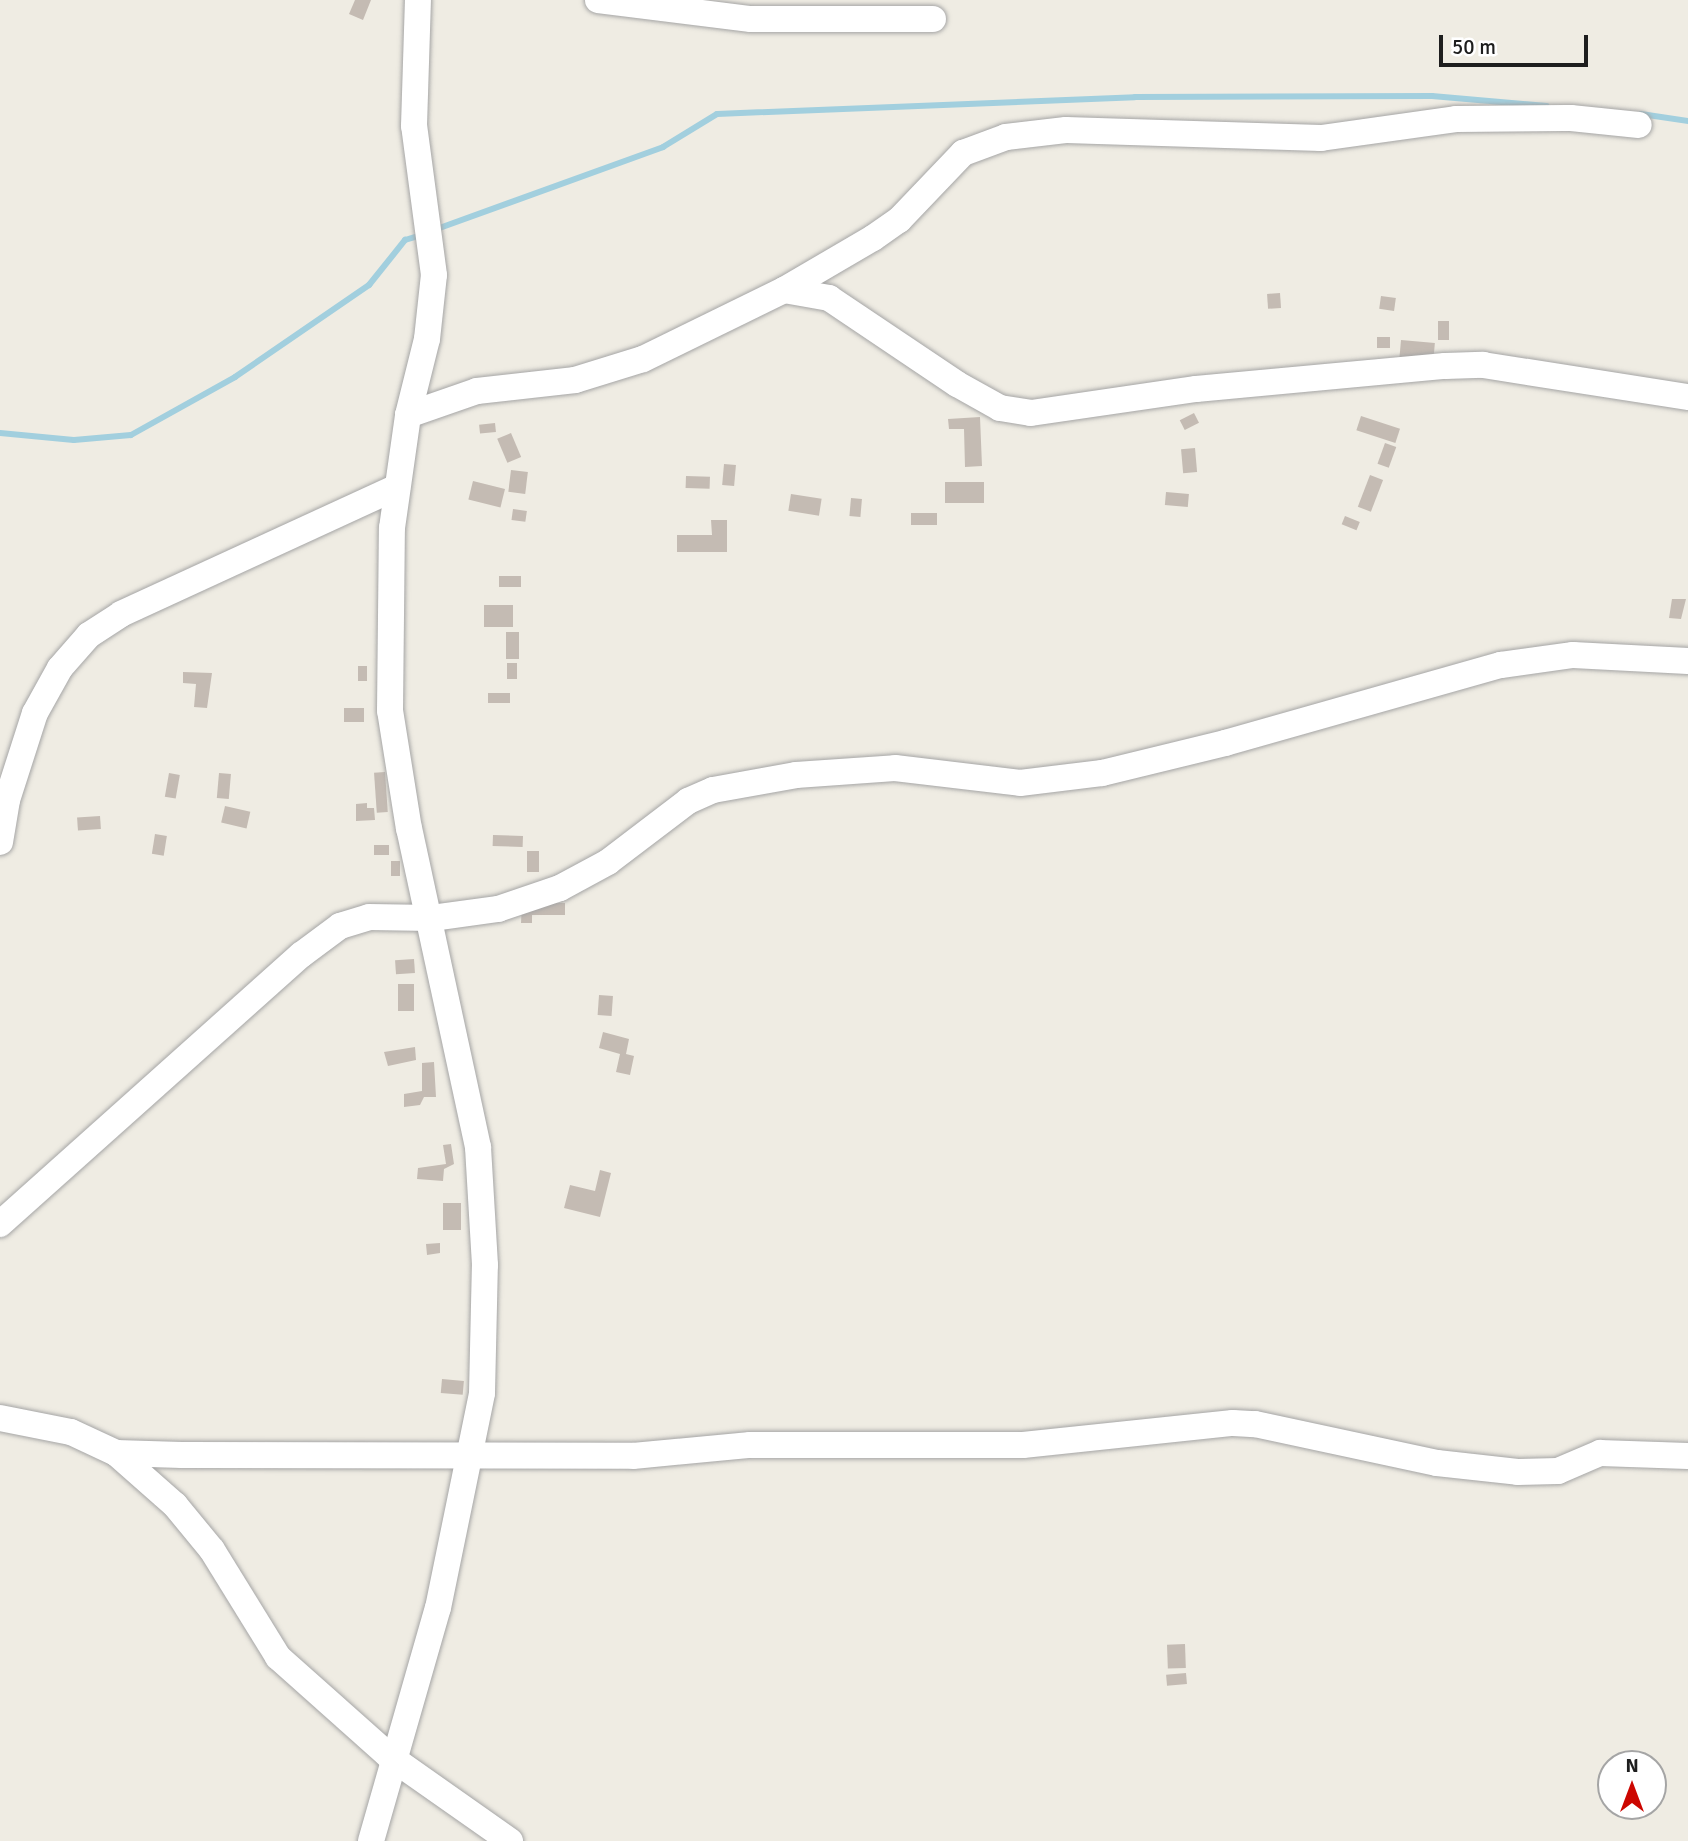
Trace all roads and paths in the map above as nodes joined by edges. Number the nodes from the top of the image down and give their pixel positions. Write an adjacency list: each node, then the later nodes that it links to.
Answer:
1 (418, 0): 7 (street)
2 (597, 0): 3 (street)
3 (933, 19)
4 (1639, 125): 5 (street)
5 (784, 290): 6 (street); 7 (street)
6 (1688, 397)
7 (408, 415): 8 (street)
8 (397, 487): 10 (street); 11 (street)
9 (1688, 661): 11 (street)
10 (0, 842)
11 (432, 918): 12 (street); 15 (street)
12 (0, 1224)
13 (0, 1418): 14 (street)
14 (116, 1453): 15 (street); 17 (street)
15 (473, 1453): 16 (street); 17 (street)
16 (1688, 1456)
17 (394, 1760): 18 (street); 19 (street)
18 (371, 1841)
19 (510, 1841)

